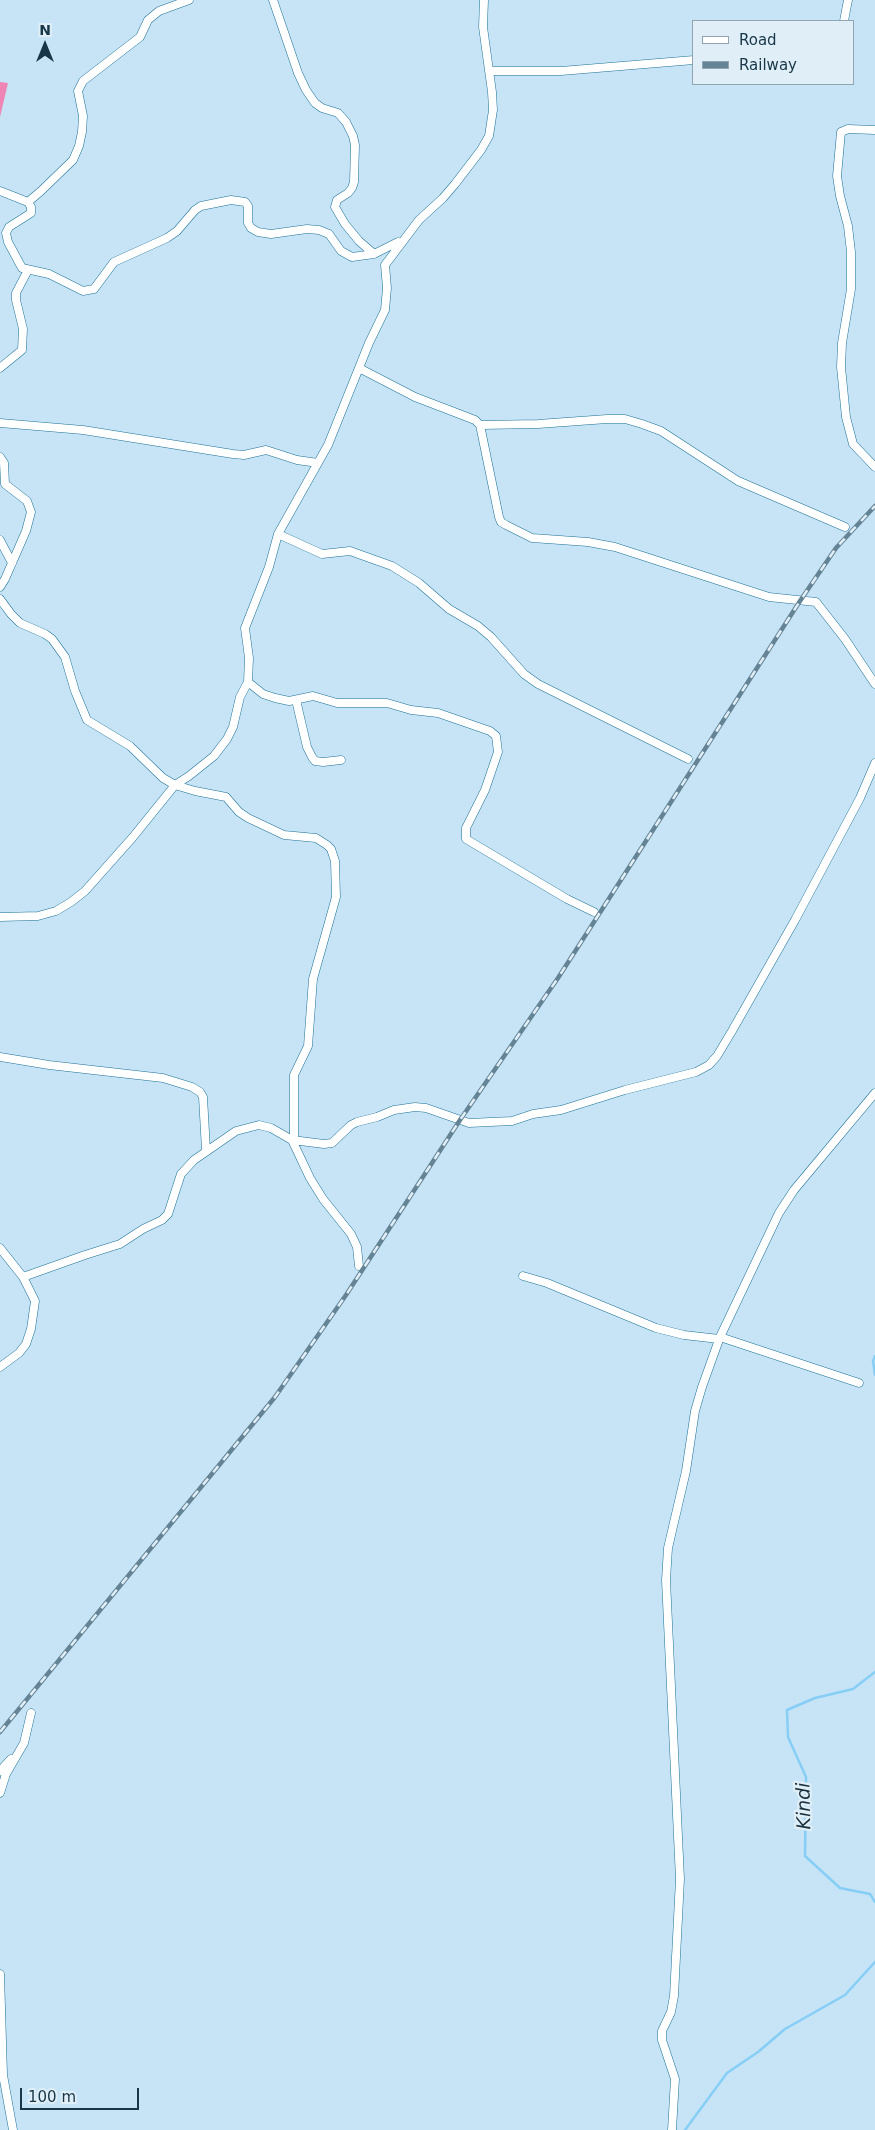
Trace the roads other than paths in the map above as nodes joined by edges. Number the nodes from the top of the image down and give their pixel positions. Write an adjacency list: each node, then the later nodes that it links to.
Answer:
1 (189, 0): 10 (street)
2 (273, 0): 12 (street)
3 (484, 0): 7 (street)
4 (848, 0): 5 (street)
5 (844, 20)
6 (692, 60): 7 (street)
7 (489, 71): 11 (street)
8 (875, 130): 20 (street)
9 (0, 191): 10 (street)
10 (28, 202): 13 (street)
11 (402, 240): 12 (street); 15 (street)
12 (374, 254): 13 (street)
13 (28, 270): 14 (street)
14 (0, 368)
15 (359, 368): 17 (street); 19 (street)
16 (0, 423): 19 (street)
17 (480, 425): 21 (street); 28 (street)
18 (0, 457): 24 (street)
19 (318, 463): 22 (street)
20 (875, 466)
21 (845, 527)
22 (278, 534): 27 (street); 30 (street)
23 (0, 540): 24 (street)
24 (12, 563): 25 (street)
25 (0, 587)
26 (0, 599): 33 (street)
27 (248, 682): 29 (street); 33 (street)
28 (875, 684)
29 (296, 700): 31 (street); 34 (street)
30 (688, 759)
31 (340, 760)
32 (875, 763): 38 (street)
33 (175, 785): 35 (street); 38 (street)
34 (594, 912)
35 (0, 917)
36 (0, 1057): 39 (street)
37 (875, 1092): 44 (street)
38 (293, 1140): 39 (street); 41 (street)
39 (206, 1150): 43 (street)
40 (0, 1248): 43 (street)
41 (359, 1266)
42 (523, 1276): 44 (street)
43 (23, 1277): 45 (street)
44 (719, 1338): 46 (street); 53 (street)
45 (0, 1367)
46 (860, 1383)
47 (31, 1713): 48 (street)
48 (24, 1743): 49 (street); 50 (street)
49 (0, 1771)
50 (0, 1793)
51 (0, 1974): 52 (street)
52 (13, 2130)
53 (672, 2130)

